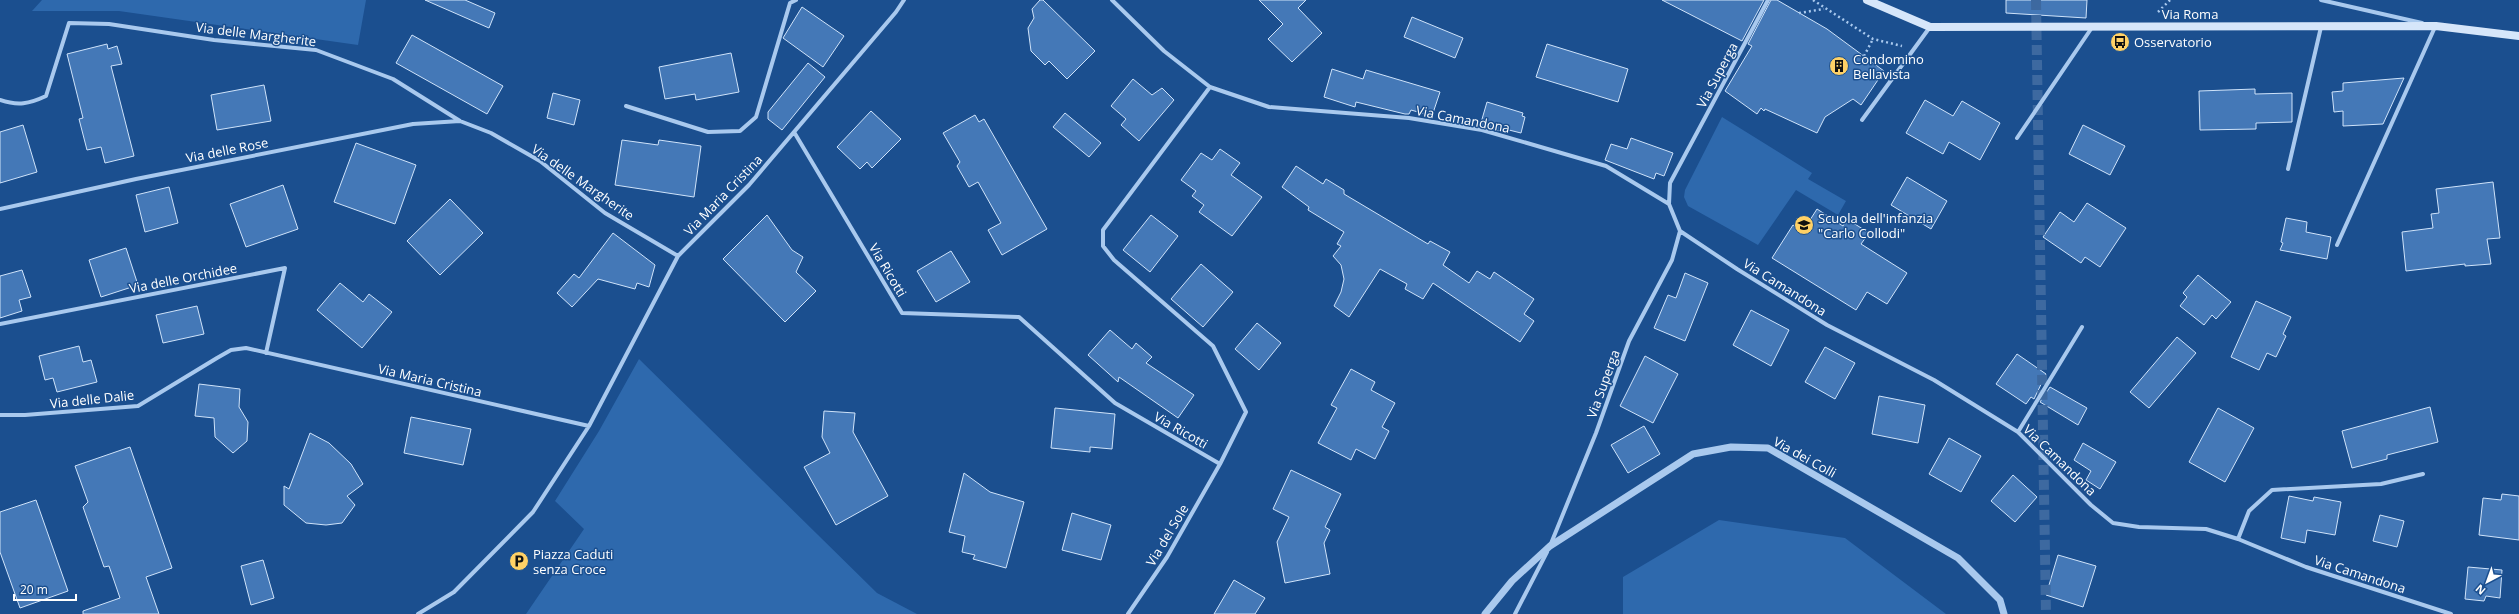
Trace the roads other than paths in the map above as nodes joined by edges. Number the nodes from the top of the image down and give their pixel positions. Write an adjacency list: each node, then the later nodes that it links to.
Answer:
1 (796, 0): 14 (street)
2 (904, 0): 17 (street, Via Maria Cristina)
3 (1112, 0): 12 (street, Via Camandona)
4 (1768, 0): 20 (street, Via Superga)
5 (1867, 0): 10 (main road, Via Roma)
6 (2321, 0): 9 (street)
7 (2093, 26): 8 (main road, Via Roma); 10 (main road, Via Roma); 18 (street)
8 (2322, 26): 9 (main road, Via Roma); 19 (street)
9 (2436, 26): 11 (main road, Via Roma); 23 (street)
10 (1930, 27): 15 (street)
11 (2519, 36)
12 (1210, 87): 20 (street, Via Camandona); 31 (street)
13 (0, 100): 16 (street, Via delle Margherite)
14 (626, 106)
15 (1862, 120)
16 (460, 121): 21 (street, Via delle Rose); 24 (street, Via delle Margherite)
17 (794, 132): 24 (street, Via Maria Cristina); 31 (street, Via Ricotti)
18 (2017, 138)
19 (2288, 169)
20 (1670, 204): 22 (street)
21 (0, 209)
22 (1680, 231): 30 (street, Via Camandona); 34 (street, Via Superga)
23 (2337, 245)
24 (678, 256): 29 (street, Via Maria Cristina)
25 (0, 324): 27 (street, Via delle Orchidee)
26 (2082, 327): 30 (street)
27 (266, 353): 28 (street, Via delle Dalie); 29 (street, Via Maria Cristina)
28 (0, 414)
29 (589, 426): 35 (street, Via Maria Cristina)
30 (2018, 432): 33 (street, Via Camandona)
31 (1220, 464): 36 (street, Via del Sole)
32 (2424, 474): 33 (street)
33 (2238, 539): 40 (street, Via Camandona)
34 (1550, 546): 37 (street, Via dei Colli); 38 (street, Via Superga); 39 (street, Via dei Colli)
35 (418, 614)
36 (1128, 614)
37 (1485, 614)
38 (1515, 614)
39 (2004, 614)
40 (2451, 614)

